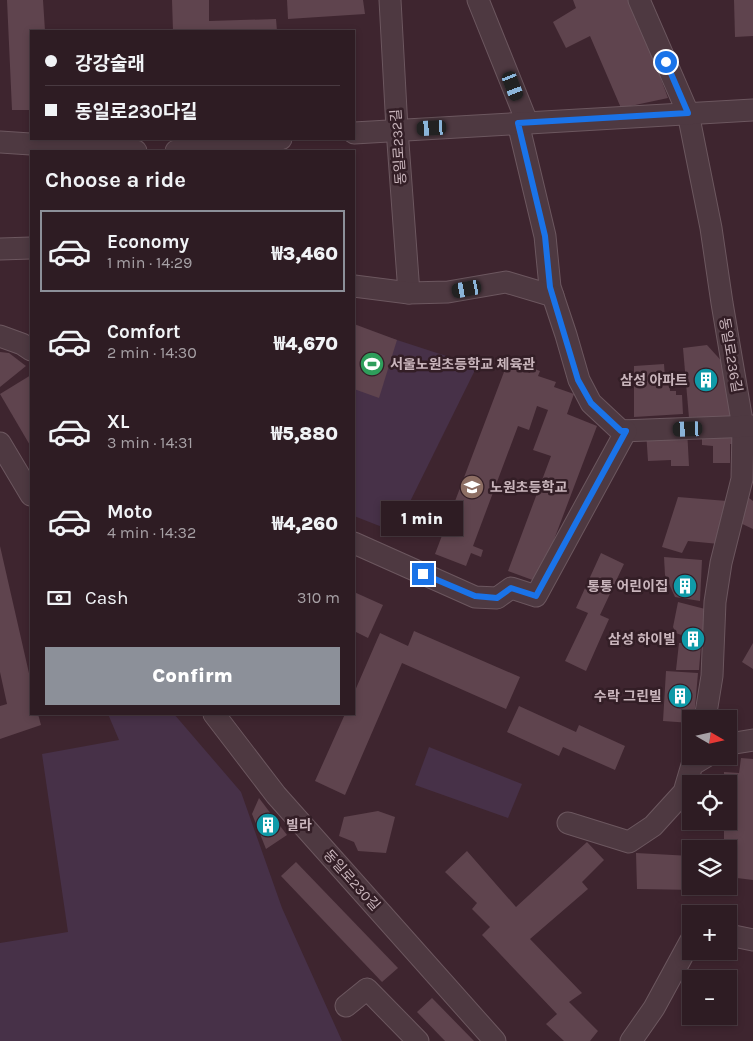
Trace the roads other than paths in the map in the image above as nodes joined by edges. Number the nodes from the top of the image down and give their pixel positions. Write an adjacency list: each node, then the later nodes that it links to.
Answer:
1 (390, 0): 7 (street, 동일로232길)
2 (478, 0): 6 (street)
3 (639, 0): 5 (street, 동일로236길)
4 (753, 110): 5 (street)
5 (688, 113): 6 (street); 20 (street, 동일로236길)
6 (523, 123): 7 (street); 17 (street)
7 (397, 129): 8 (street); 16 (street, 동일로232길)
8 (355, 133)
9 (268, 140): 12 (street)
10 (0, 142): 11 (street)
11 (121, 150)
12 (183, 150)
13 (30, 248): 14 (street)
14 (0, 249)
15 (355, 286): 16 (street)
16 (409, 293): 17 (street)
17 (553, 296): 21 (street)
18 (0, 336): 19 (street)
19 (28, 345)
20 (748, 427): 21 (street); 25 (street, 동일로236길)
21 (624, 431): 24 (street)
22 (0, 443): 23 (street)
23 (30, 493)
24 (355, 543)
25 (706, 710)
26 (215, 715): 36 (street, 동일로230길)
27 (753, 740): 28 (street)
28 (738, 742)
29 (695, 765): 30 (street)
30 (568, 824)
31 (737, 937): 32 (street)
32 (753, 940)
33 (682, 957): 37 (street)
34 (346, 1006): 35 (street)
35 (411, 1039)
36 (495, 1041)
37 (631, 1041)

